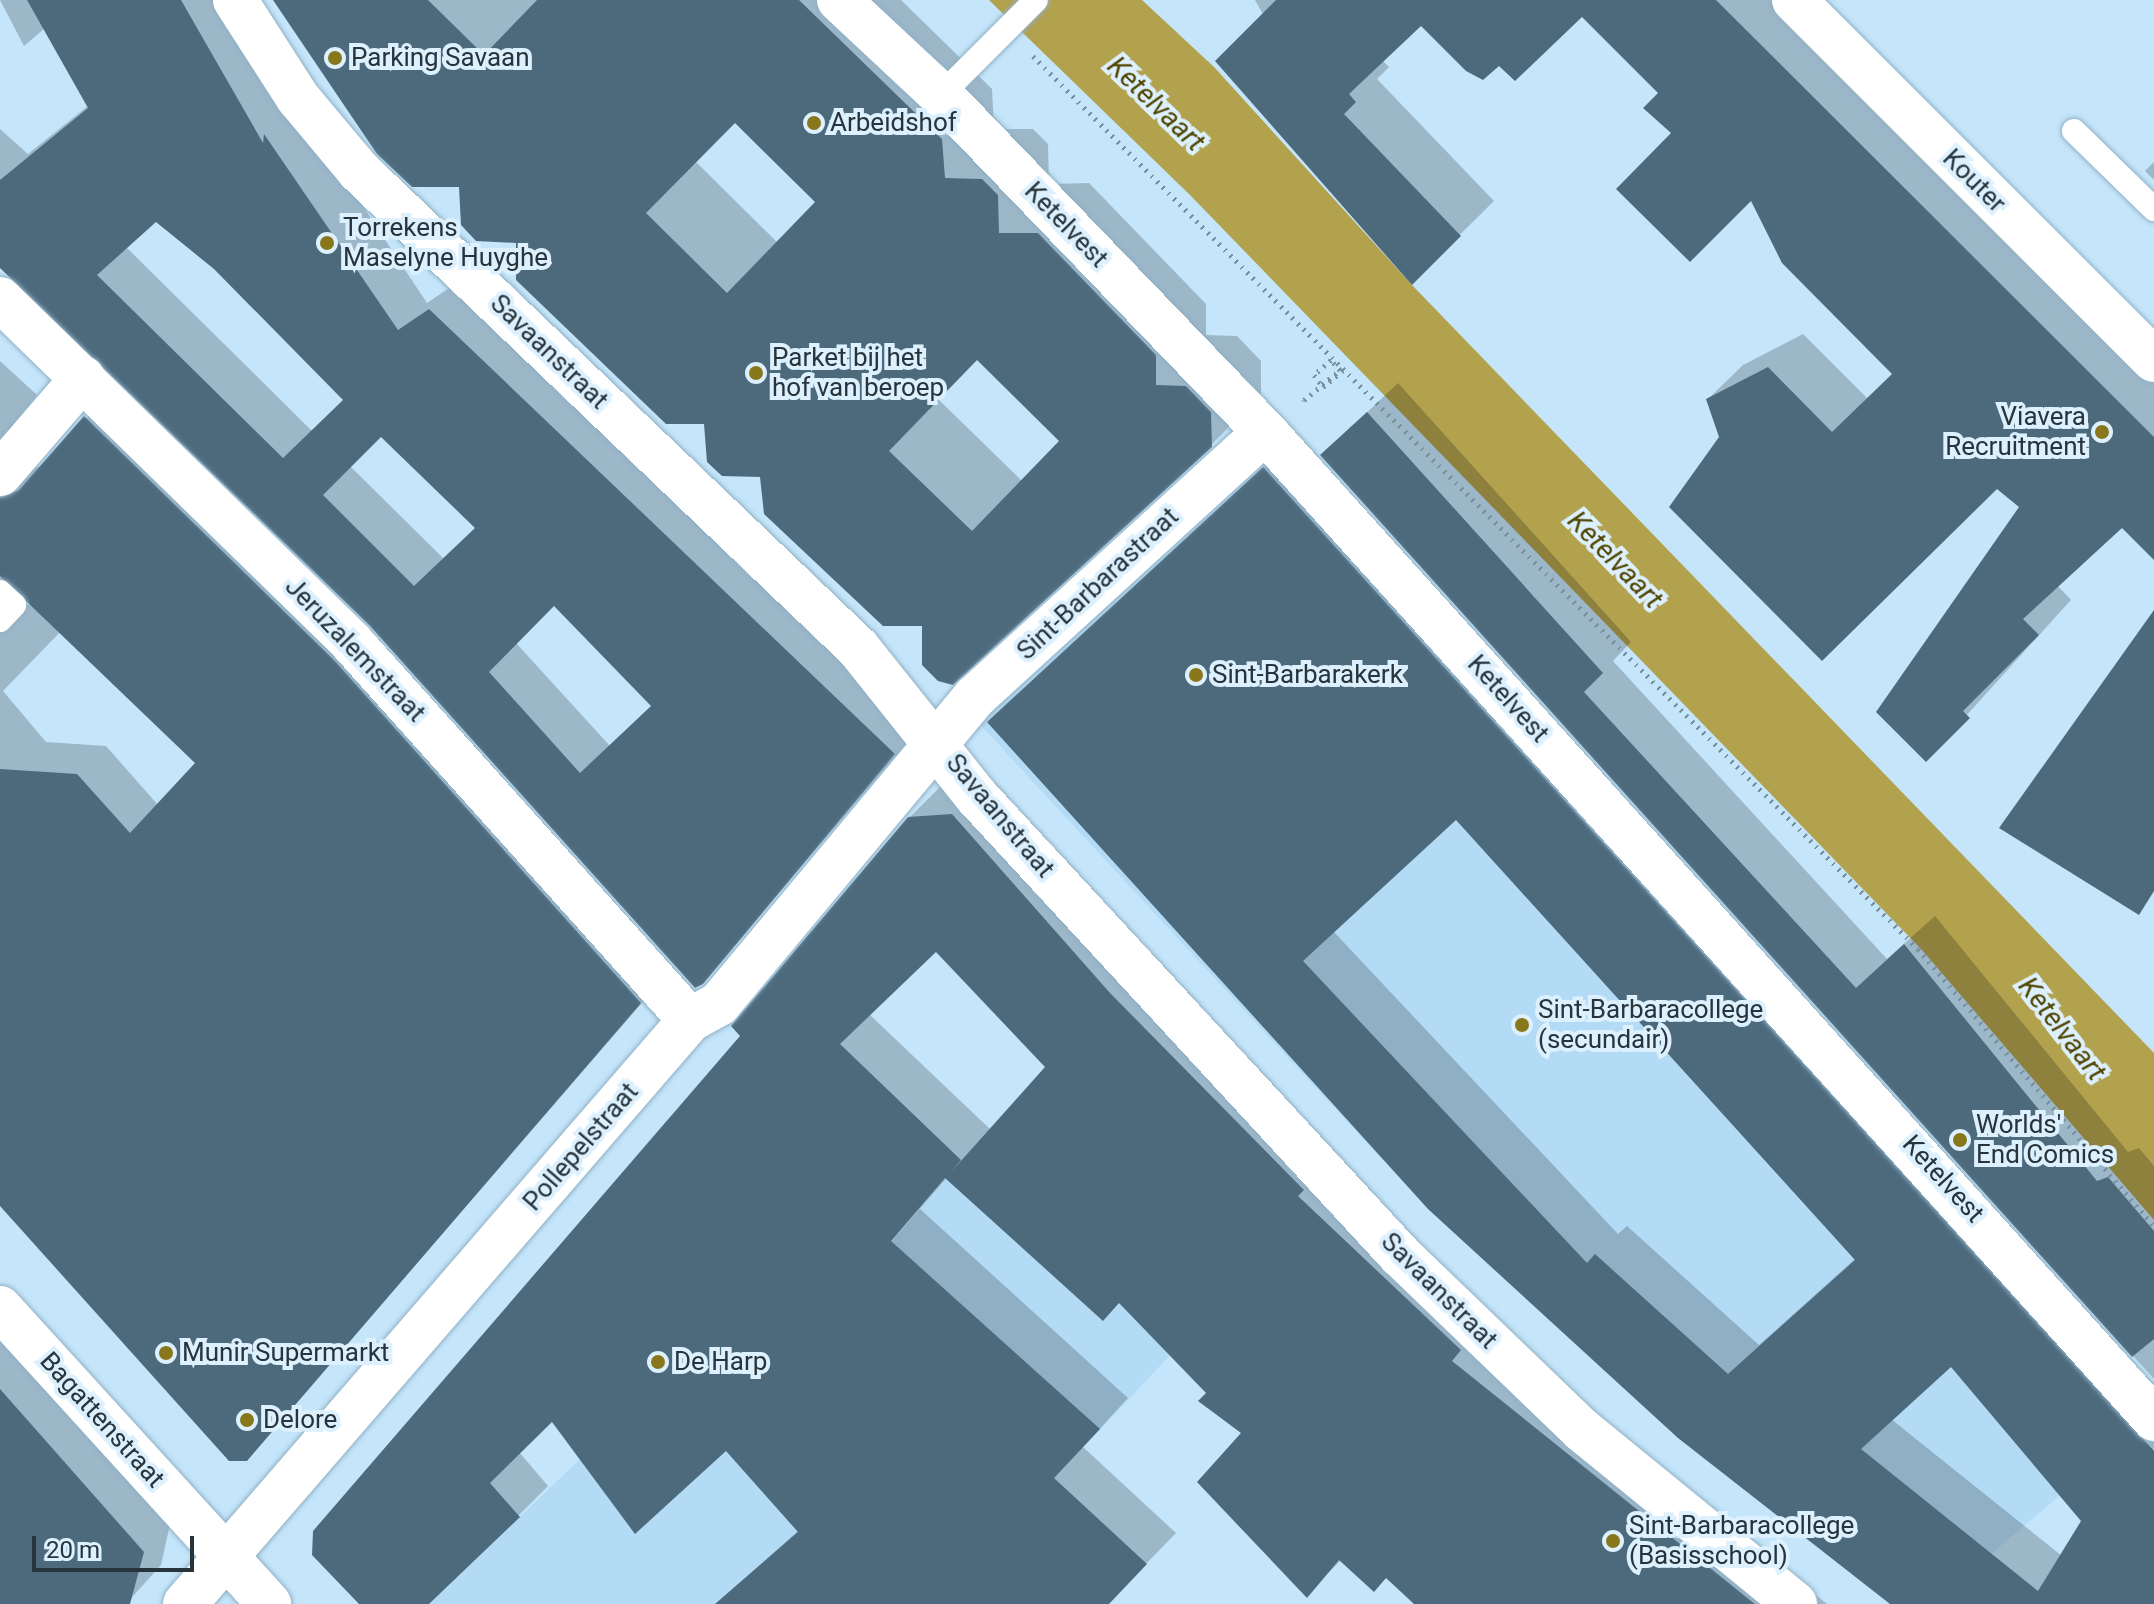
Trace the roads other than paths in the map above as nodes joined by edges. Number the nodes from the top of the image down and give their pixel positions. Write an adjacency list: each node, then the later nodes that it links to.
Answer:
1 (235, 0): 15 (street, Savaanstraat)
2 (839, 0): 5 (street, Ketelvest)
3 (1036, 0): 5 (lane)
4 (1794, 0): 9 (street, Kouter)
5 (941, 95): 11 (street, Ketelvest)
6 (2074, 131): 7 (lane)
7 (2154, 209)
8 (0, 299): 10 (street, Jeruzalemstraat)
9 (2154, 360)
10 (83, 378): 12 (street); 16 (street, Jeruzalemstraat)
11 (1265, 432): 15 (street, Sint-Barbarastraat); 18 (street, Ketelvest)
12 (0, 474)
13 (0, 592): 14 (lane)
14 (0, 620)
15 (940, 745): 16 (street, Pollepelstraat); 22 (street, Savaanstraat)
16 (690, 1020): 19 (street, Pollepelstraat)
17 (0, 1308): 19 (street, Bagattenstraat)
18 (2154, 1419)
19 (225, 1556): 20 (street, Pollepelstraat); 21 (street, Bagattenstraat)
20 (185, 1604)
21 (269, 1604)
22 (1795, 1604)

